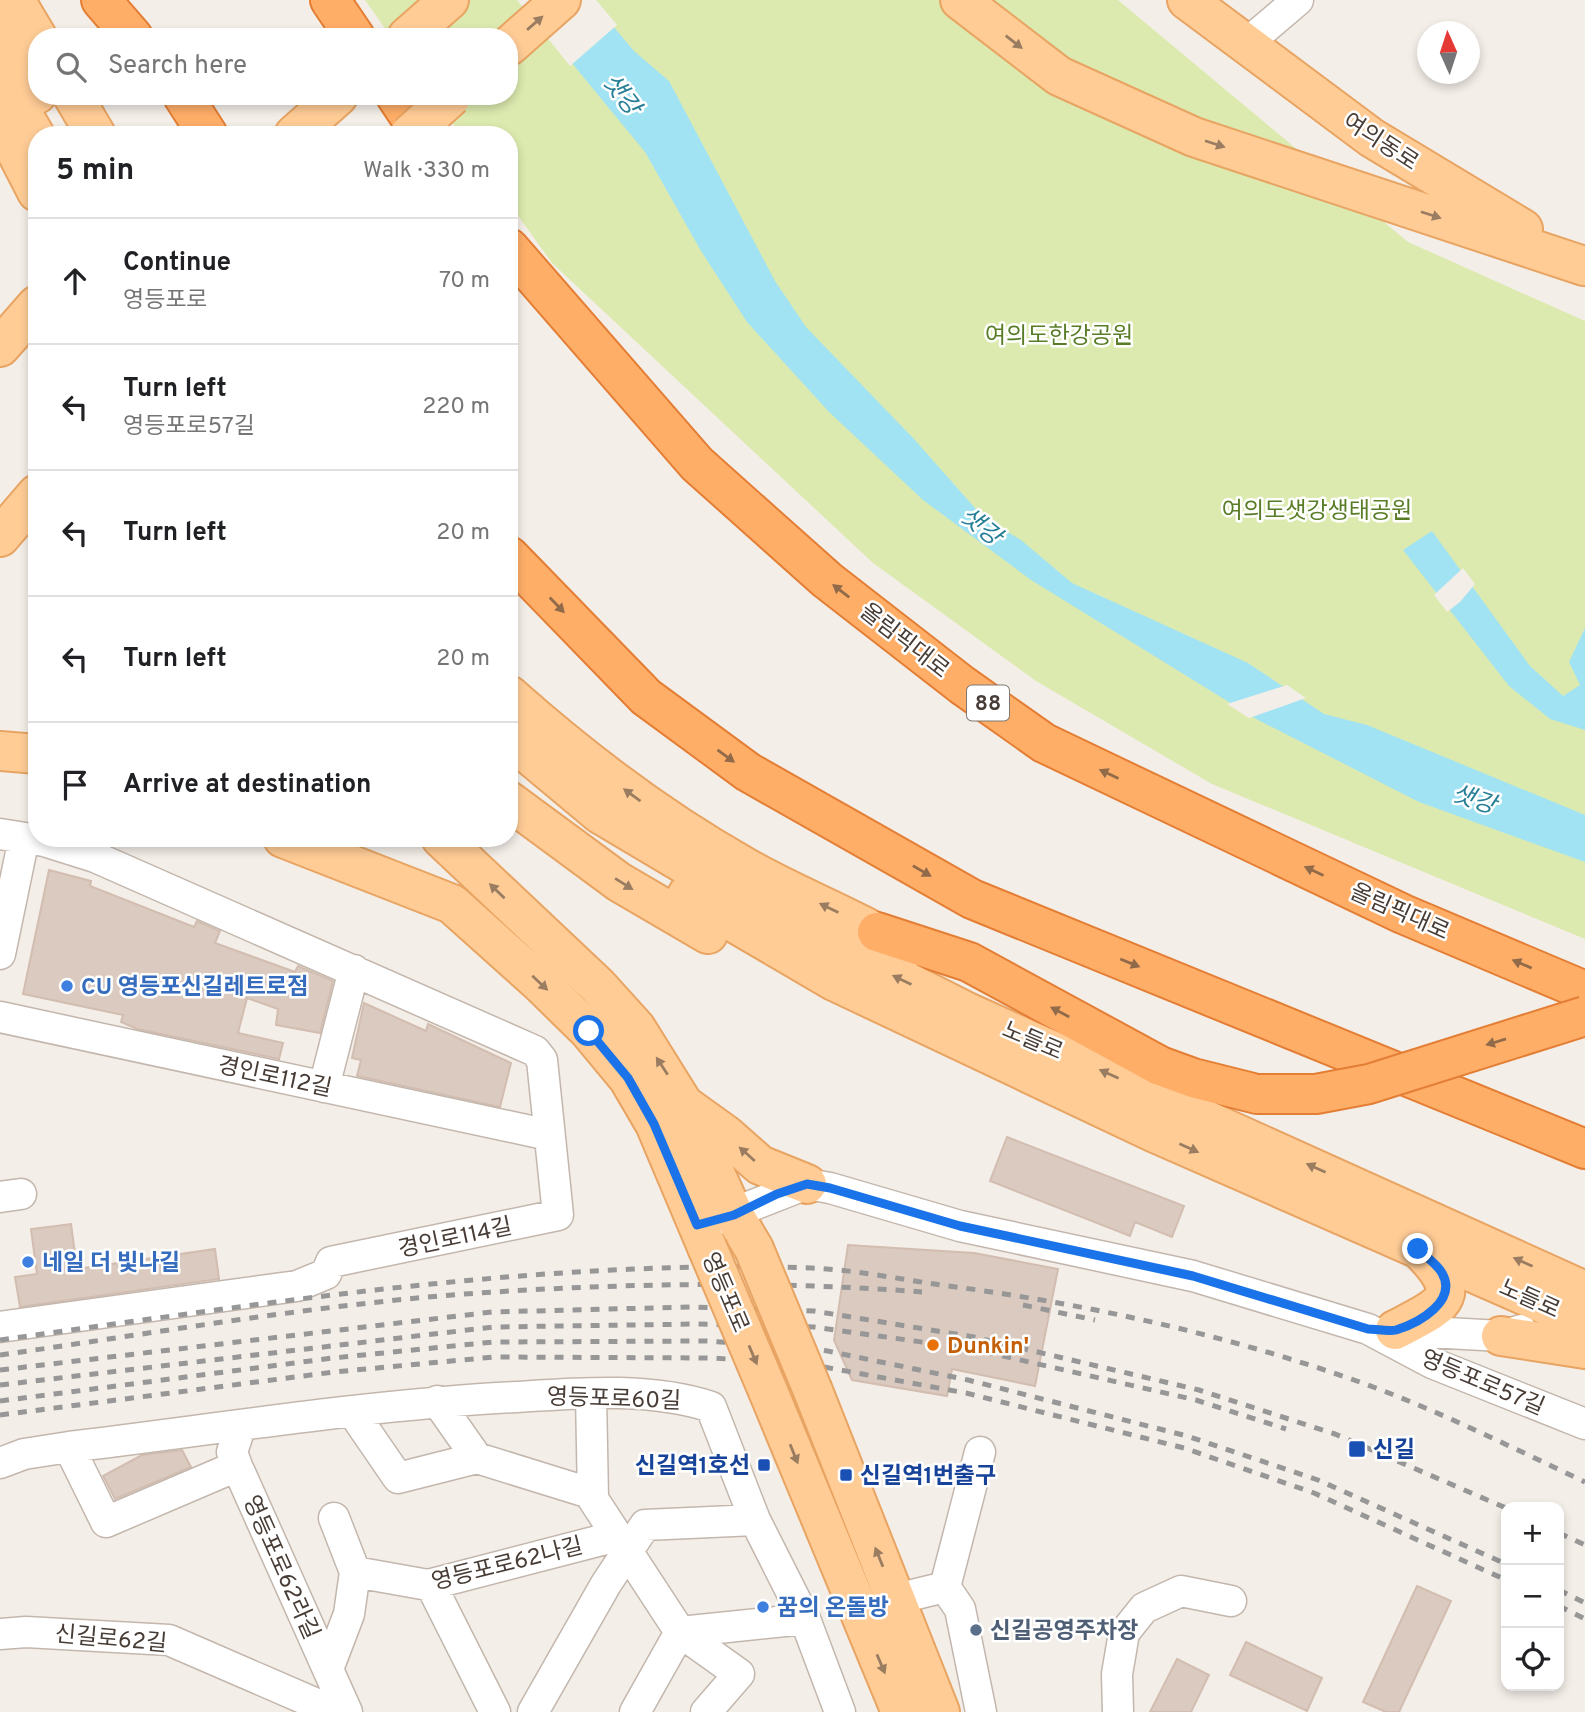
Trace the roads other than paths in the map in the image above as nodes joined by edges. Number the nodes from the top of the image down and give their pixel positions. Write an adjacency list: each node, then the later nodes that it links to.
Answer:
1 (15, 0): 10 (main road)
2 (101, 0): 11 (highway)
3 (126, 0): 12 (highway)
4 (330, 0): 13 (highway)
5 (449, 0): 14 (main road)
6 (561, 0): 16 (main road, one-way to 6)
7 (960, 0): 36 (main road, one-way to 36)
8 (1187, 0): 17 (main road, 여의동로)
9 (1298, 0): 17 (street)
10 (32, 28)
11 (125, 28)
12 (143, 28)
13 (349, 28)
14 (417, 28)
15 (0, 31): 19 (main road)
16 (518, 38)
17 (1245, 45): 36 (main road, 여의동로)
18 (0, 75): 27 (main road)
19 (28, 79)
20 (43, 105): 28 (main road)
21 (78, 105): 29 (main road)
22 (189, 105): 30 (highway)
23 (328, 105): 31 (main road)
24 (402, 105): 32 (highway)
25 (442, 105): 33 (main road, bridge)
26 (0, 120): 34 (main road)
27 (29, 126)
28 (55, 126)
29 (91, 126)
30 (202, 126)
31 (304, 126)
32 (416, 126)
33 (419, 126)
34 (28, 174)
35 (518, 258): 58 (highway, 올림픽대로 / 88, one-way to 35)
36 (1585, 266)
37 (20, 313): 38 (main road); 39 (main road)
38 (0, 346)
39 (0, 356)
40 (28, 504): 41 (main road)
41 (0, 537)
42 (518, 565): 66 (highway, one-way to 66)
43 (518, 703): 54 (main road, one-way to 43)
44 (518, 746): 61 (main road, 노들로, one-way to 44)
45 (0, 751): 46 (main road)
46 (28, 753)
47 (518, 780): 64 (main road, 노들로)
48 (518, 808): 64 (main road, one-way to 64)
49 (12, 836): 55 (street)
50 (55, 847): 57 (street, 경인로114길)
51 (306, 847): 53 (main road, 영등포로)
52 (450, 847): 56 (main road, one-way to 52)
53 (453, 904): 56 (main road); 69 (main road, 영등포로, one-way to 69)
54 (877, 932): 59 (highway, one-way to 54, bridge); 61 (main road)
55 (0, 954)
56 (564, 955): 63 (main road, one-way to 56)
57 (354, 970): 62 (street); 65 (street, 경인로114길)
58 (1585, 990)
59 (1585, 1016)
60 (0, 1017): 62 (street, 경인로112길)
61 (1052, 1048): 71 (main road, 노들로, one-way to 61)
62 (324, 1087): 65 (street, 경인로112길)
63 (684, 1104): 67 (main road, one-way to 63); 68 (main road)
64 (1153, 1132): 70 (main road, 노들로, one-way to 70)
65 (549, 1135): 72 (street, 경인로114길)
66 (1585, 1149)
67 (807, 1184): 68 (street); 73 (street, 영등포로57길)
68 (734, 1215): 69 (street); 93 (main road, 영등포로, one-way to 68, bridge)
69 (702, 1236): 106 (main road, 영등포로, one-way to 106, bridge)
70 (1418, 1249): 71 (main road, 노들로); 73 (main road)
71 (1581, 1309): 74 (street)
72 (0, 1327)
73 (1382, 1330): 74 (street); 79 (street, 영등포로57길)
74 (1501, 1336): 75 (main road)
75 (1585, 1349)
76 (591, 1394): 77 (street, 영등포로60길); 86 (street, 영등포로62나길); 88 (street, 영등포로60길)
77 (437, 1401): 78 (street, 영등포로60길); 83 (street)
78 (352, 1411): 80 (street, 영등포로60길); 83 (street)
79 (1585, 1424)
80 (241, 1426): 81 (street, 영등포로60길); 85 (street, 영등포로62라길)
81 (69, 1447): 84 (street, 영등포로60길); 85 (street, 영등포로62라길)
82 (980, 1452): 92 (street)
83 (477, 1458): 86 (street)
84 (0, 1463)
85 (237, 1466): 98 (street, 영등포로62라길)
86 (593, 1494): 89 (street, 영등포로62나길)
87 (334, 1518): 90 (street, 영등포로62라길)
88 (755, 1520): 89 (street); 95 (street, 영등포로60길)
89 (622, 1544): 91 (street, 영등포로62나길); 96 (street, 영등포로62나길); 102 (street)
90 (355, 1572): 91 (street, 영등포로62나길); 98 (street, 영등포로62라길)
91 (431, 1585): 101 (street)
92 (945, 1587): 93 (street); 108 (street)
93 (896, 1599): 107 (main road, 영등포로)
94 (1231, 1601): 109 (street)
95 (805, 1619): 96 (street); 105 (street, 영등포로60길)
96 (680, 1632): 103 (street); 104 (street)
97 (0, 1634): 99 (street, 신길로62길)
98 (328, 1669): 100 (street, 영등포로62라길)
99 (335, 1712)
100 (347, 1712)
101 (495, 1712)
102 (533, 1712)
103 (635, 1712)
104 (706, 1712)
105 (840, 1712)
106 (901, 1712)
107 (940, 1712)
108 (981, 1712)
109 (1118, 1712)

